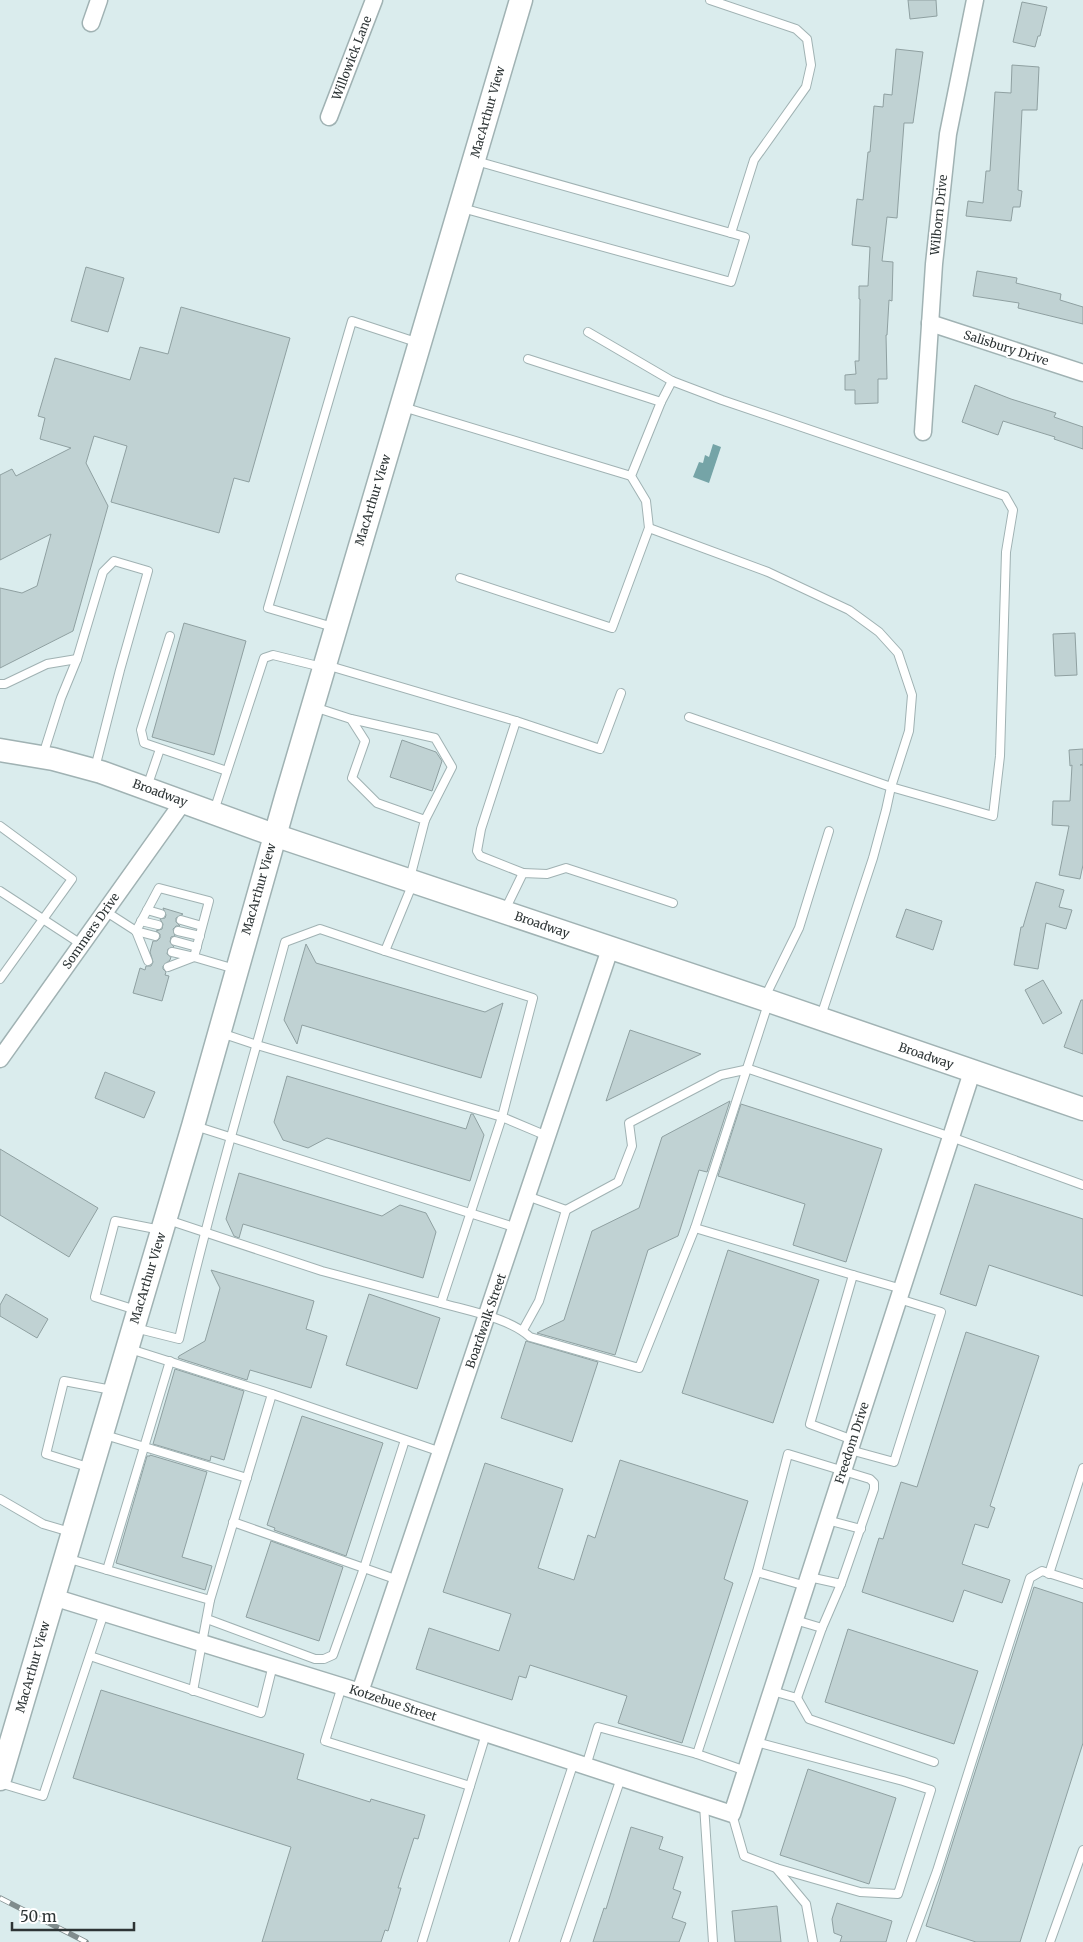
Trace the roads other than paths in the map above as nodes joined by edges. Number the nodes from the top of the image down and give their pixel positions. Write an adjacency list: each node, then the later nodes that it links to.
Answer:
1 (99, 0): 6 (street)
2 (374, 0): 7 (street, Willowick Lane)
3 (521, 0): 8 (street, MacArthur View)
4 (710, 0): 10 (lane)
5 (975, 0): 11 (street, Wilborn Drive)
6 (91, 23)
7 (329, 117)
8 (474, 161): 9 (street, MacArthur View); 10 (lane)
9 (460, 208): 10 (lane); 13 (street, MacArthur View)
10 (731, 234)
11 (930, 323): 15 (street, Salisbury Drive); 19 (street, Wilborn Drive)
12 (588, 332): 16 (lane)
13 (420, 343): 18 (street, MacArthur View); 23 (lane)
14 (528, 359): 17 (lane)
15 (1083, 373)
16 (672, 381): 17 (lane); 38 (lane)
17 (661, 402): 20 (lane)
18 (401, 406): 20 (lane); 23 (street, MacArthur View)
19 (924, 432)
20 (631, 476): 21 (lane)
21 (649, 528): 22 (lane); 38 (lane)
22 (460, 578)
23 (335, 628): 26 (street, MacArthur View)
24 (170, 636): 33 (lane)
25 (77, 659): 27 (lane); 35 (lane); 36 (lane)
26 (324, 666): 29 (street, MacArthur View); 32 (lane); 37 (lane)
27 (0, 684)
28 (621, 693): 32 (lane)
29 (313, 706): 31 (lane); 45 (street, MacArthur View)
30 (689, 717): 38 (lane)
31 (350, 718): 42 (lane); 42 (lane)
32 (516, 720): 46 (lane)
33 (160, 749): 37 (lane); 39 (lane)
34 (0, 750): 35 (street, Broadway)
35 (43, 757): 36 (street, Broadway)
36 (95, 770): 39 (street, Broadway)
37 (227, 771): 41 (lane)
38 (891, 787): 77 (lane)
39 (146, 788): 40 (street, Broadway)
40 (182, 802): 41 (street, Broadway); 51 (street, Sommers Drive)
41 (213, 813): 45 (street, Broadway)
42 (425, 820): 47 (lane)
43 (0, 826): 54 (lane)
44 (829, 831): 76 (lane)
45 (274, 835): 47 (street, Broadway); 74 (street, MacArthur View)
46 (523, 873): 49 (lane); 52 (lane)
47 (412, 880): 52 (street, Broadway); 69 (lane)
48 (0, 891): 54 (lane)
49 (673, 903)
50 (147, 910): 53 (lane); 56 (lane); 58 (lane)
51 (105, 911): 59 (lane); 64 (street, Sommers Drive)
52 (504, 912): 68 (street, Broadway)
53 (161, 914)
54 (44, 919): 64 (lane); 75 (lane)
55 (181, 920): 58 (lane)
56 (141, 921): 57 (lane); 59 (lane)
57 (158, 925)
58 (202, 926): 62 (lane)
59 (136, 930): 61 (lane); 65 (lane)
60 (178, 931): 62 (lane)
61 (155, 936)
62 (200, 936): 67 (lane)
63 (175, 941): 67 (lane)
64 (82, 944): 80 (street, Sommers Drive)
65 (141, 944): 66 (lane); 72 (lane)
66 (152, 947)
67 (197, 947): 71 (lane)
68 (610, 949): 76 (street, Broadway); 86 (street, Boardwalk Street)
69 (385, 951): 79 (lane); 84 (lane)
70 (172, 952): 71 (lane)
71 (194, 957): 73 (lane); 74 (lane)
72 (148, 961)
73 (168, 967)
74 (237, 970): 78 (street, MacArthur View)
75 (0, 979)
76 (766, 1000): 77 (street, Broadway); 81 (lane)
77 (820, 1019): 82 (street, Broadway)
78 (219, 1032): 79 (lane); 85 (street, MacArthur View)
79 (257, 1045): 84 (lane); 88 (lane)
80 (0, 1060)
81 (748, 1069): 87 (lane); 91 (lane); 95 (lane)
82 (972, 1072): 83 (street, Broadway); 87 (street, Freedom Drive)
83 (1083, 1109)
84 (502, 1116): 86 (lane); 92 (lane)
85 (193, 1126): 88 (lane); 93 (street, MacArthur View)
86 (548, 1136): 90 (street, Boardwalk Street)
87 (951, 1137): 89 (lane); 98 (street, Freedom Drive)
88 (232, 1138): 92 (lane); 96 (lane)
89 (1083, 1185)
90 (527, 1196): 91 (lane); 94 (street, Boardwalk Street)
91 (566, 1210): 102 (lane)
92 (470, 1215): 94 (lane); 99 (lane)
93 (163, 1225): 96 (lane); 101 (street, MacArthur View); 101 (lane)
94 (517, 1228): 100 (street, Boardwalk Street)
95 (695, 1228): 97 (lane); 102 (lane)
96 (204, 1233): 99 (lane); 101 (lane)
97 (853, 1275): 98 (lane); 108 (lane)
98 (900, 1294): 108 (street, Freedom Drive); 108 (lane)
99 (441, 1303): 100 (lane)
100 (487, 1316): 102 (lane); 110 (street, Boardwalk Street)
101 (133, 1328): 103 (lane); 104 (street, MacArthur View)
102 (523, 1330)
103 (170, 1361): 105 (lane); 109 (lane)
104 (114, 1390): 106 (street, MacArthur View); 111 (lane)
105 (272, 1394): 107 (lane); 114 (lane)
106 (101, 1434): 109 (lane); 111 (street, MacArthur View)
107 (405, 1440): 110 (lane); 121 (lane)
108 (852, 1445): 113 (street, Freedom Drive)
109 (145, 1447): 114 (lane); 122 (lane)
110 (441, 1452): 125 (street, Boardwalk Street)
111 (91, 1468): 119 (street, MacArthur View)
112 (1083, 1468): 124 (lane)
113 (843, 1471): 116 (street, Freedom Drive); 118 (lane); 123 (lane)
114 (247, 1478): 117 (lane)
115 (0, 1499): 119 (lane)
116 (827, 1520): 118 (lane); 126 (street, Freedom Drive)
117 (233, 1522): 121 (lane); 130 (lane)
118 (861, 1529): 127 (lane)
119 (72, 1533): 120 (street, MacArthur View)
120 (64, 1558): 122 (lane); 129 (street, MacArthur View)
121 (364, 1568): 125 (lane); 132 (lane)
122 (107, 1570): 130 (lane)
123 (757, 1572): 126 (lane); 145 (lane)
124 (1049, 1574): 128 (lane); 162 (lane)
125 (398, 1580): 141 (street, Boardwalk Street)
126 (808, 1581): 127 (lane); 133 (street, Freedom Drive)
127 (841, 1584): 134 (lane)
128 (1083, 1584)
129 (53, 1597): 131 (street, Kotzebue Street); 150 (street, MacArthur View)
130 (210, 1600): 132 (lane)
131 (104, 1613): 135 (street, Kotzebue Street); 136 (lane)
132 (207, 1620): 135 (lane)
133 (795, 1620): 134 (lane); 140 (street, Freedom Drive)
134 (822, 1628): 142 (lane)
135 (203, 1643): 137 (street, Kotzebue Street); 139 (lane)
136 (90, 1656): 139 (lane); 151 (lane)
137 (273, 1665): 138 (street, Kotzebue Street); 139 (lane)
138 (342, 1686): 141 (street, Kotzebue Street); 152 (lane)
139 (193, 1691)
140 (772, 1691): 142 (lane); 144 (street, Freedom Drive)
141 (360, 1692): 143 (street, Kotzebue Street)
142 (797, 1698): 146 (lane)
143 (486, 1734): 147 (street, Kotzebue Street); 152 (lane)
144 (756, 1742): 148 (street, Freedom Drive); 156 (lane)
145 (697, 1754): 147 (lane); 148 (lane)
146 (934, 1762)
147 (580, 1764): 149 (street, Kotzebue Street); 158 (lane)
148 (746, 1771): 154 (street, Freedom Drive)
149 (621, 1778): 153 (street, Kotzebue Street); 159 (lane)
150 (0, 1779)
151 (0, 1784)
152 (470, 1786): 157 (lane)
153 (704, 1805): 154 (street, Kotzebue Street); 160 (lane)
154 (732, 1814): 156 (lane)
155 (1083, 1850): 163 (lane)
156 (776, 1868): 161 (lane)
157 (422, 1942)
158 (514, 1942)
159 (565, 1942)
160 (713, 1942)
161 (813, 1942)
162 (911, 1942)
163 (1050, 1942)

